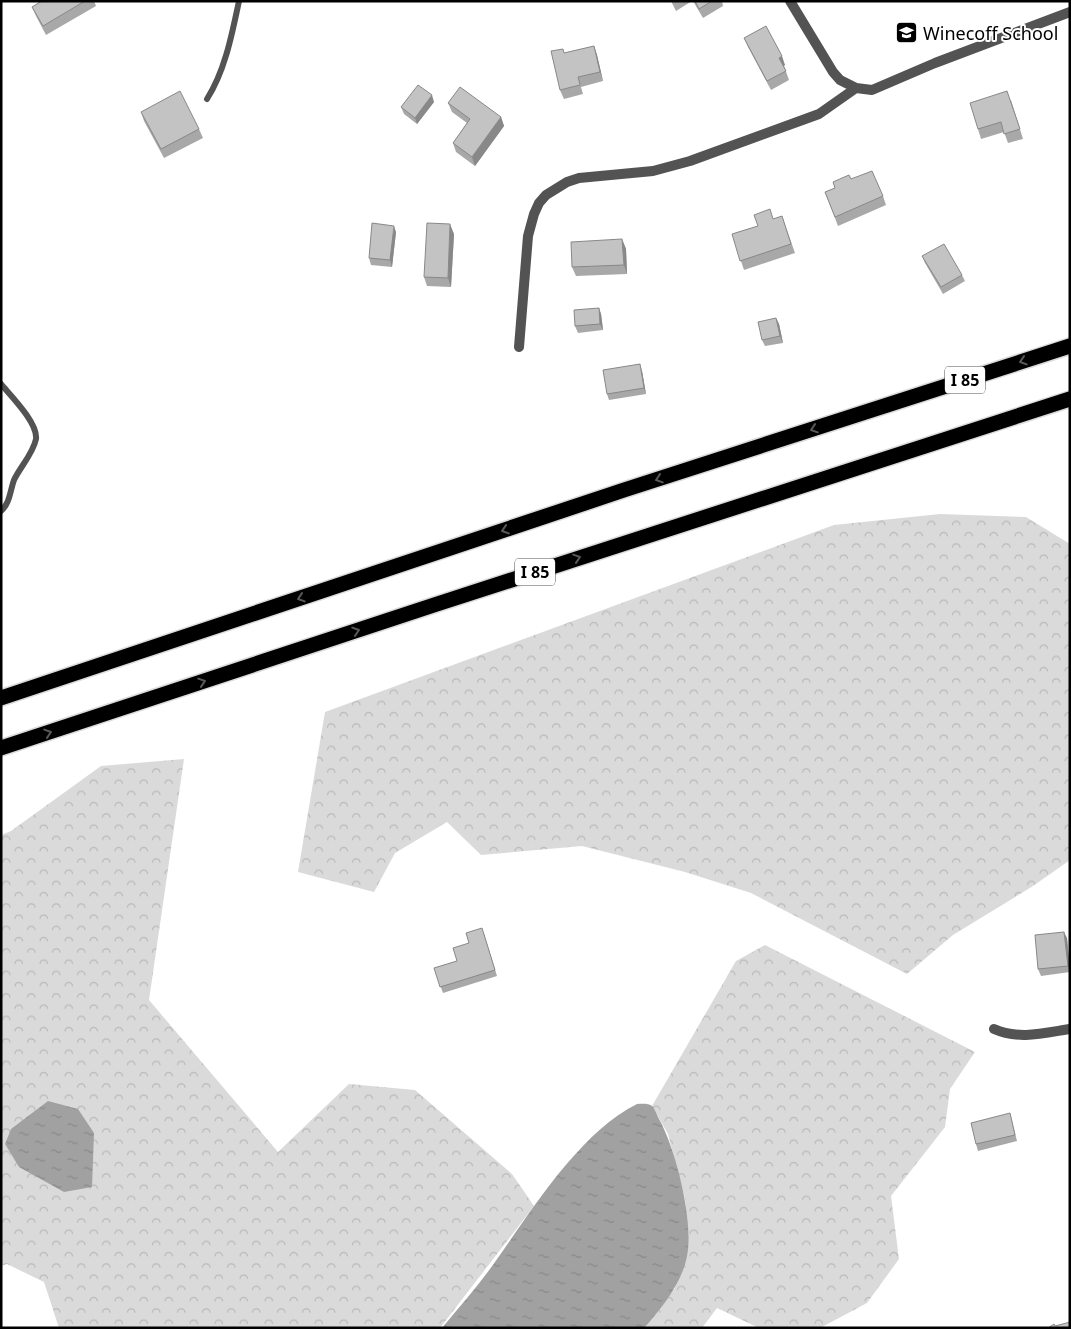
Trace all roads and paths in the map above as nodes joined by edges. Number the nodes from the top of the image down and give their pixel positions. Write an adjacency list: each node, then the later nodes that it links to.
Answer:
1 (239, 1): 5 (lane)
2 (790, 1): 4 (street)
3 (1070, 12): 4 (street)
4 (856, 88): 7 (street)
5 (207, 99)
6 (1070, 346): 11 (highway, I 85, one-way to 11)
7 (519, 347)
8 (1, 384): 10 (lane)
9 (1070, 399): 12 (highway, I 85, one-way to 9)
10 (1, 511)
11 (1, 698)
12 (1, 748)
13 (994, 1029): 14 (street)
14 (1070, 1029)

